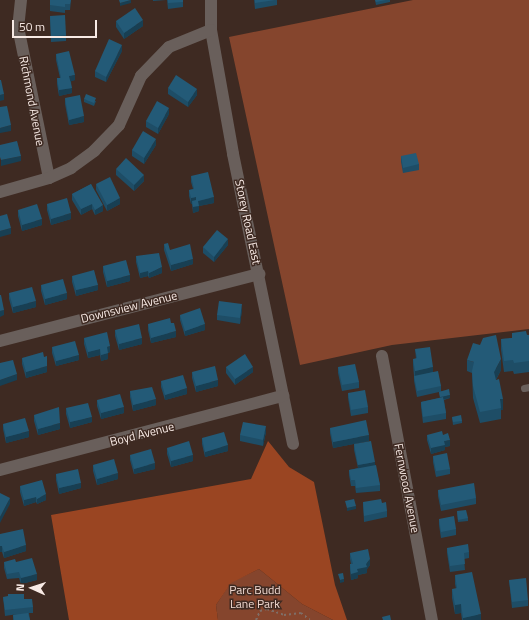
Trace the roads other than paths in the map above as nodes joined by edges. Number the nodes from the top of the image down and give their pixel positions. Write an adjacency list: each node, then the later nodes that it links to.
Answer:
1 (21, 0): 4 (street, Richmond Avenue)
2 (211, 0): 3 (street, Storey Road East)
3 (211, 30): 4 (street); 6 (street, Storey Road East)
4 (48, 178): 5 (street)
5 (0, 192)
6 (259, 274): 7 (street, Downsview Avenue); 9 (street, Storey Road East)
7 (0, 341)
8 (382, 356): 12 (street, Fernwood Avenue)
9 (283, 396): 10 (street, Storey Road East); 11 (street, Boyd Avenue)
10 (293, 444)
11 (0, 470)
12 (432, 620)

